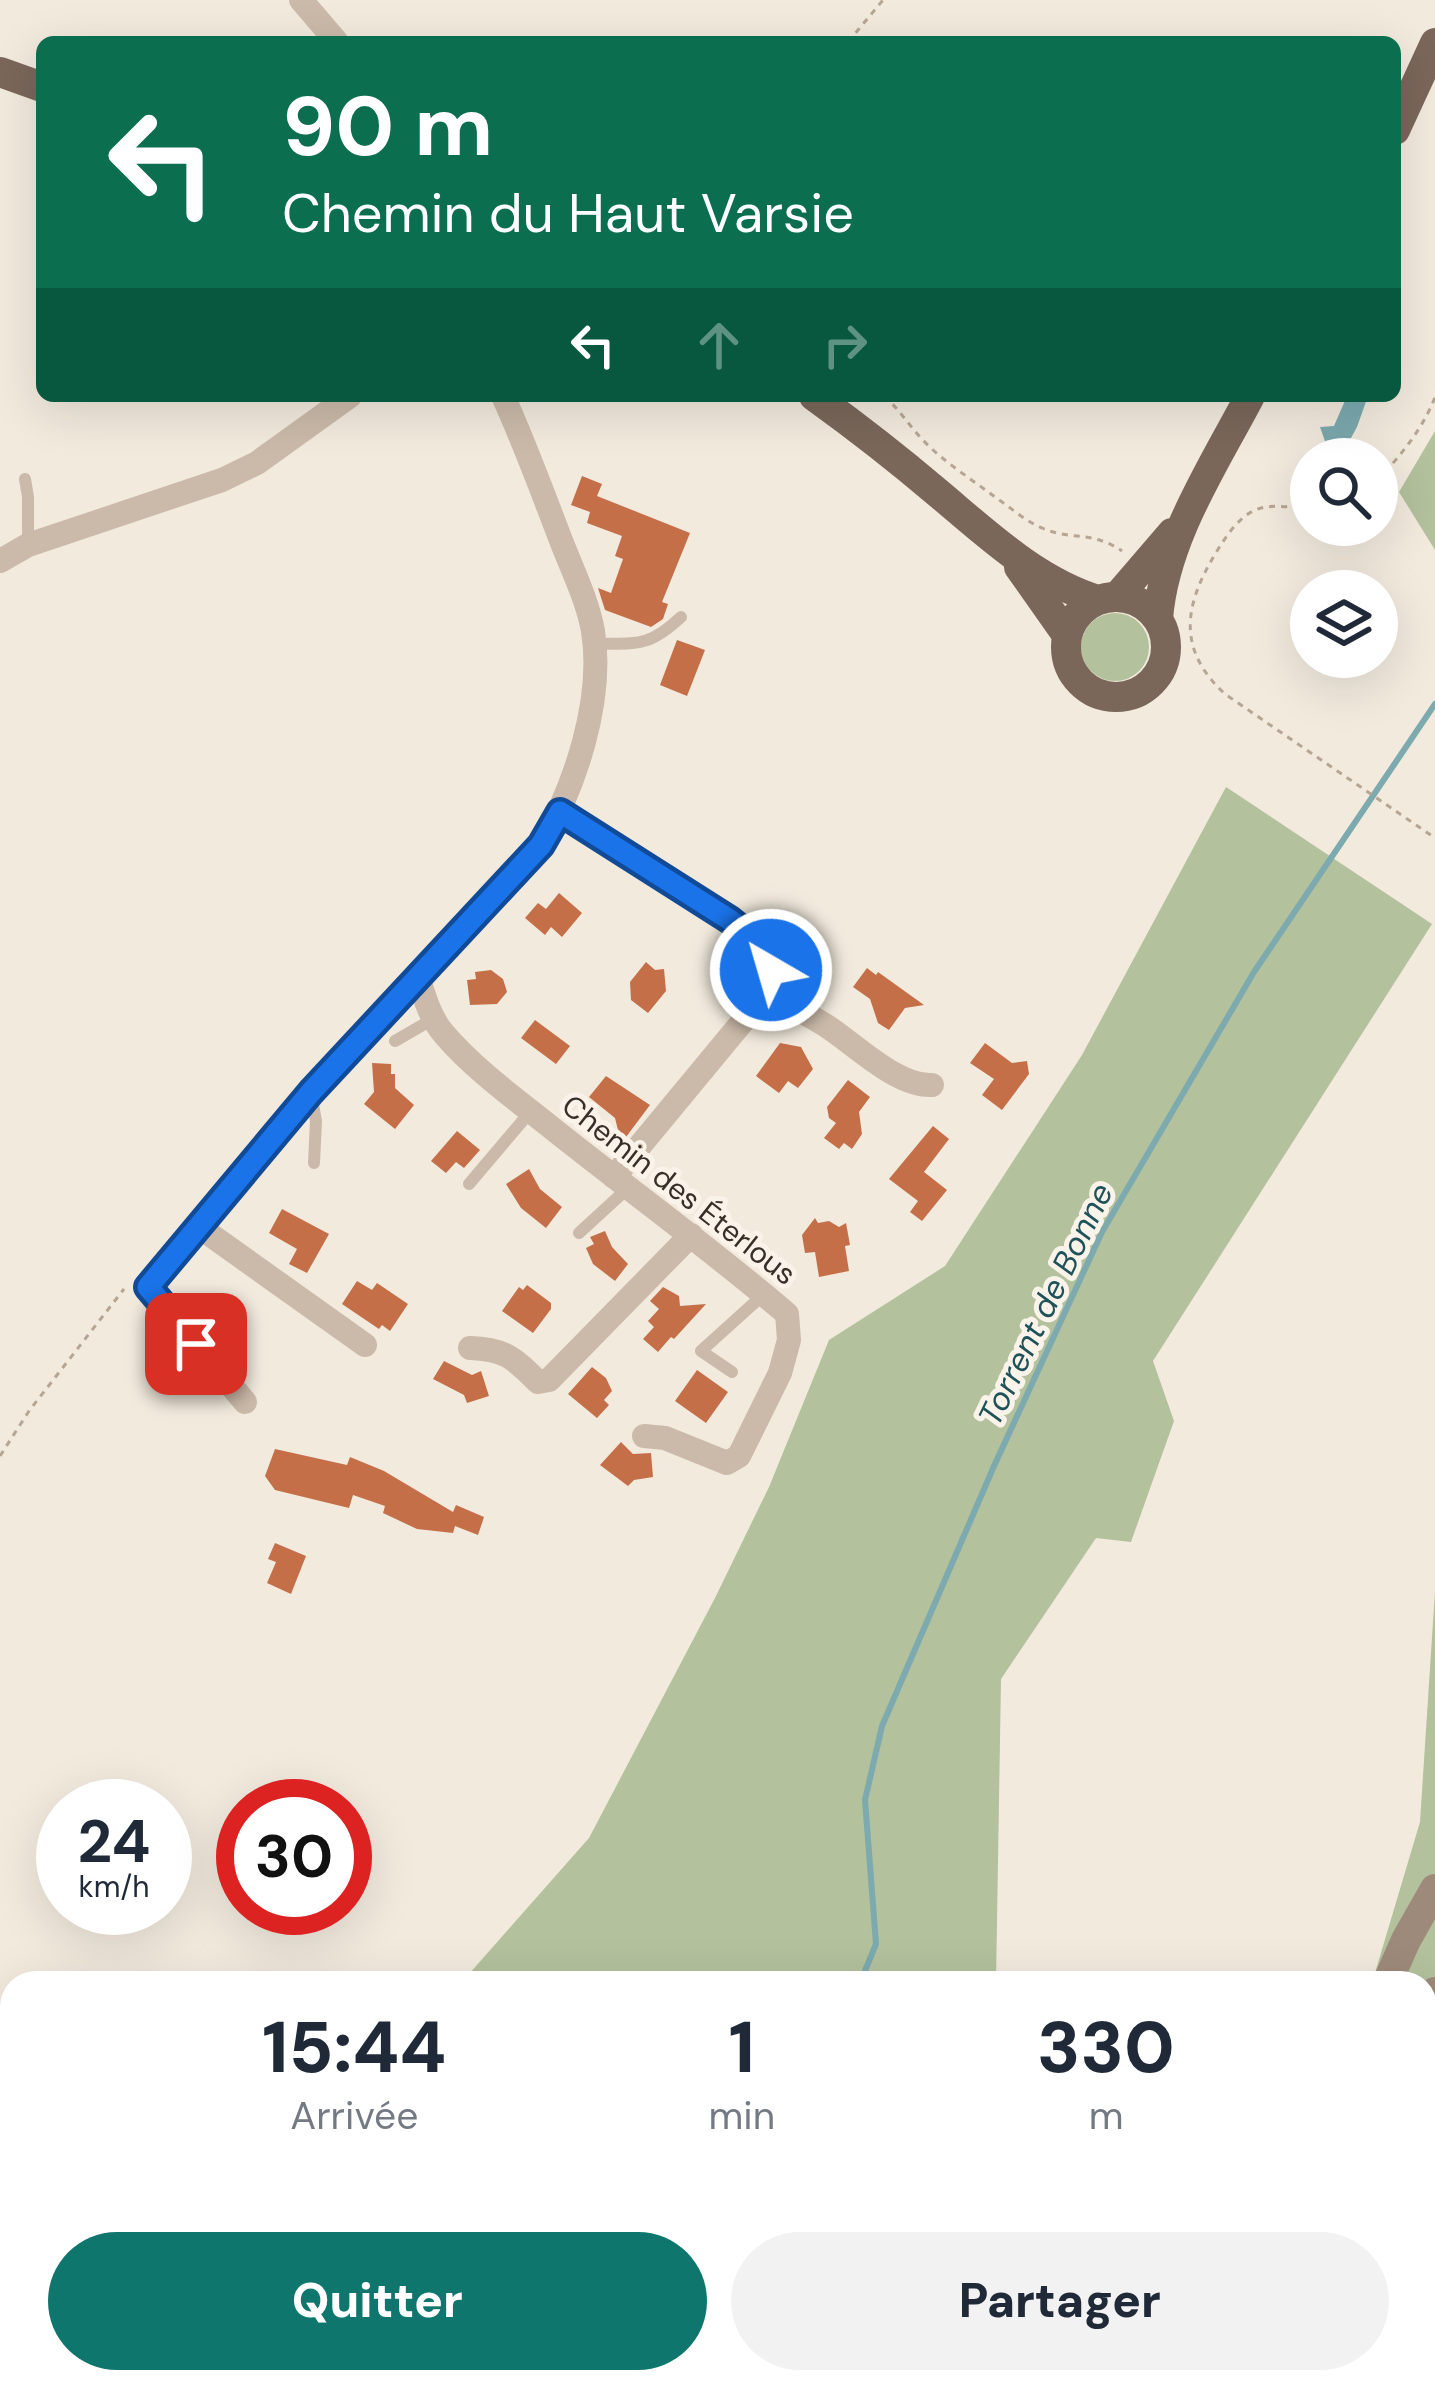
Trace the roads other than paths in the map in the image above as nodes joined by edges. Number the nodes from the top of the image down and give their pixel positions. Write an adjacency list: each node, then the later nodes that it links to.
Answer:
1 (302, 0): 2 (street)
2 (332, 36)
3 (1435, 43): 6 (main road)
4 (0, 73): 5 (main road)
5 (36, 85)
6 (1401, 117)
7 (342, 402): 13 (street)
8 (505, 402): 20 (street)
9 (822, 402): 14 (main road)
10 (1247, 402): 12 (main road)
11 (26, 479): 13 (lane)
12 (1190, 509): 16 (main road); 18 (main road)
13 (28, 545): 15 (street)
14 (1004, 549): 16 (main road); 19 (main road)
15 (0, 561)
16 (1108, 598): 18 (main road); 19 (main road)
17 (681, 617): 20 (lane)
18 (1158, 619): 19 (main road)
19 (1067, 635)
20 (593, 644): 21 (street)
21 (560, 812): 22 (street); 23 (street)
22 (418, 976): 24 (street, Chemin des Éterlous); 27 (street)
23 (767, 992): 26 (street); 30 (street)
24 (434, 1018): 25 (lane); 28 (street, Chemin des Éterlous)
25 (395, 1041)
26 (932, 1085)
27 (311, 1092): 29 (lane); 32 (street)
28 (531, 1111): 30 (street, Chemin des Éterlous); 31 (lane)
29 (314, 1163)
30 (621, 1183): 33 (lane); 34 (street, Chemin des Éterlous)
31 (469, 1184)
32 (199, 1226): 36 (street); 39 (street)
33 (579, 1233)
34 (691, 1235): 35 (street, Chemin des Éterlous); 37 (street)
35 (764, 1294): 38 (lane); 40 (street, Chemin des Éterlous)
36 (365, 1345)
37 (470, 1348)
38 (732, 1372)
39 (245, 1402)
40 (644, 1436)
41 (1435, 1888): 42 (street)
42 (1392, 1971)

